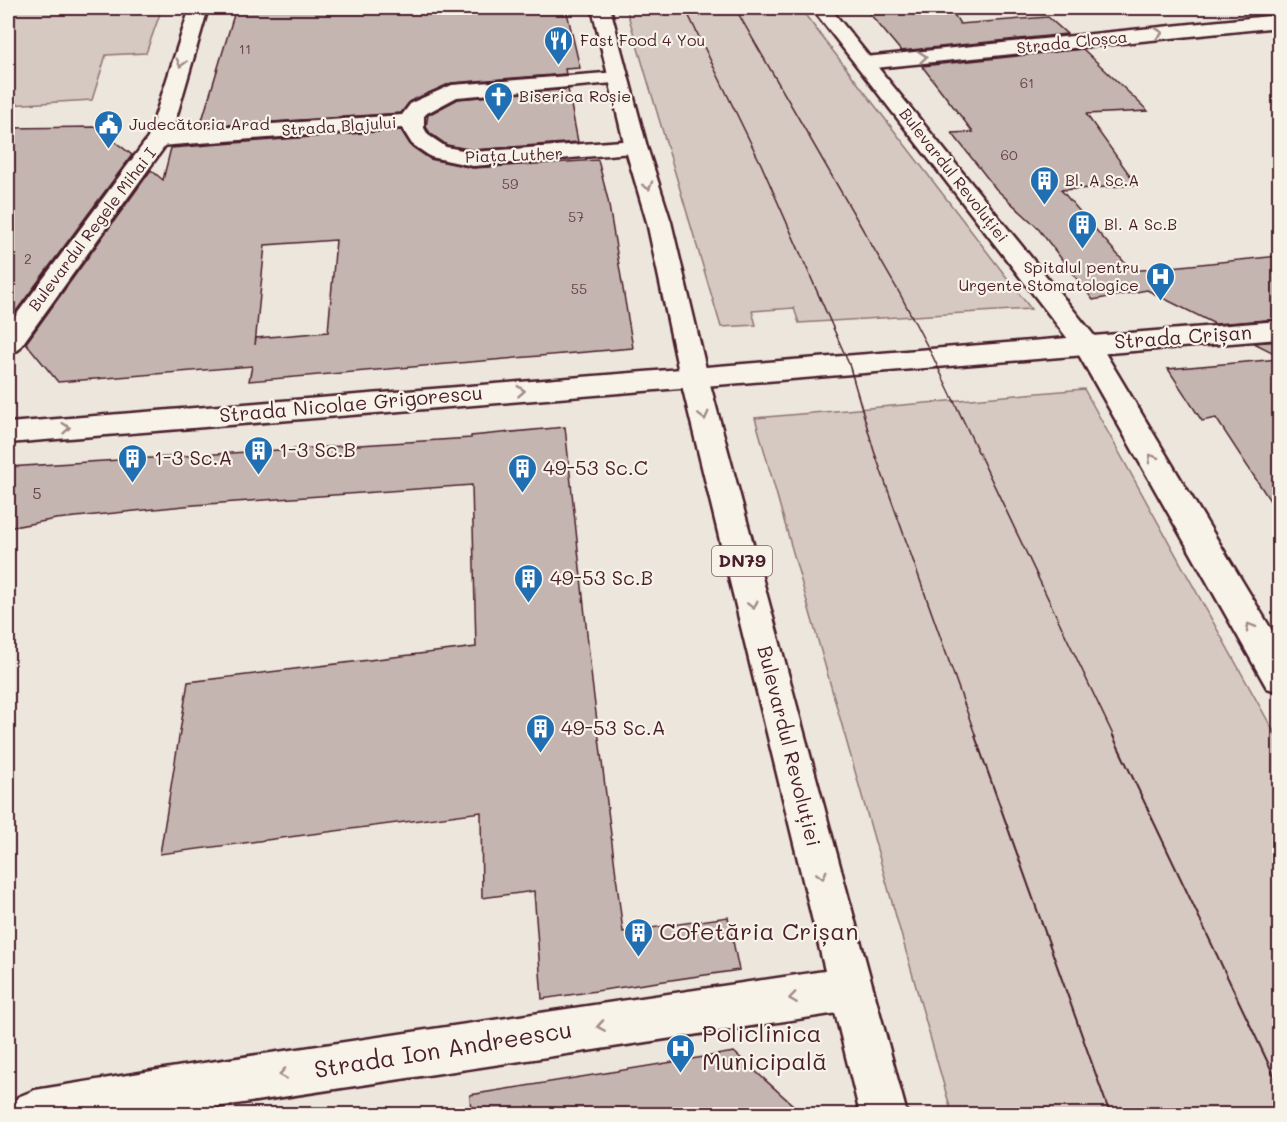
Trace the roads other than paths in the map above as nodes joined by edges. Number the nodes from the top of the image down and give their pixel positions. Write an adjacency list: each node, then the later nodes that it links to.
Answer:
1 (199, 8): 8 (main road, Bulevardul Regele Mihai I, one-way to 8)
2 (601, 8): 6 (main road, Bulevardul Revoluției / DN79)
3 (820, 8): 5 (main road, Bulevardul Revoluției)
4 (1280, 21): 5 (main road, Strada Cloșca, one-way to 4)
5 (865, 63): 12 (main road, Bulevardul Revoluției)
6 (618, 78): 7 (main road); 9 (main road, Bulevardul Revoluției / DN79)
7 (412, 121): 8 (main road, Strada Blajului); 9 (main road, Piața Luther)
8 (159, 139): 11 (main road, Bulevardul Regele Mihai I)
9 (636, 147): 13 (main road, Bulevardul Revoluției / DN79, one-way to 13)
10 (1280, 330): 12 (main road, Strada Crișan)
11 (8, 344)
12 (1086, 344): 13 (main road); 15 (main road, Bulevardul Revoluției, one-way to 12)
13 (694, 377): 14 (main road, Strada Nicolae Grigorescu, one-way to 13); 16 (main road, Bulevardul Revoluției / DN79, one-way to 16)
14 (8, 433)
15 (1280, 677)
16 (851, 989): 17 (main road, Strada Ion Andreescu, one-way to 17); 19 (main road, Bulevardul Revoluției / DN79)
17 (181, 1102): 18 (main road, Strada Ion Andreescu)
18 (35, 1114)
19 (884, 1114)

